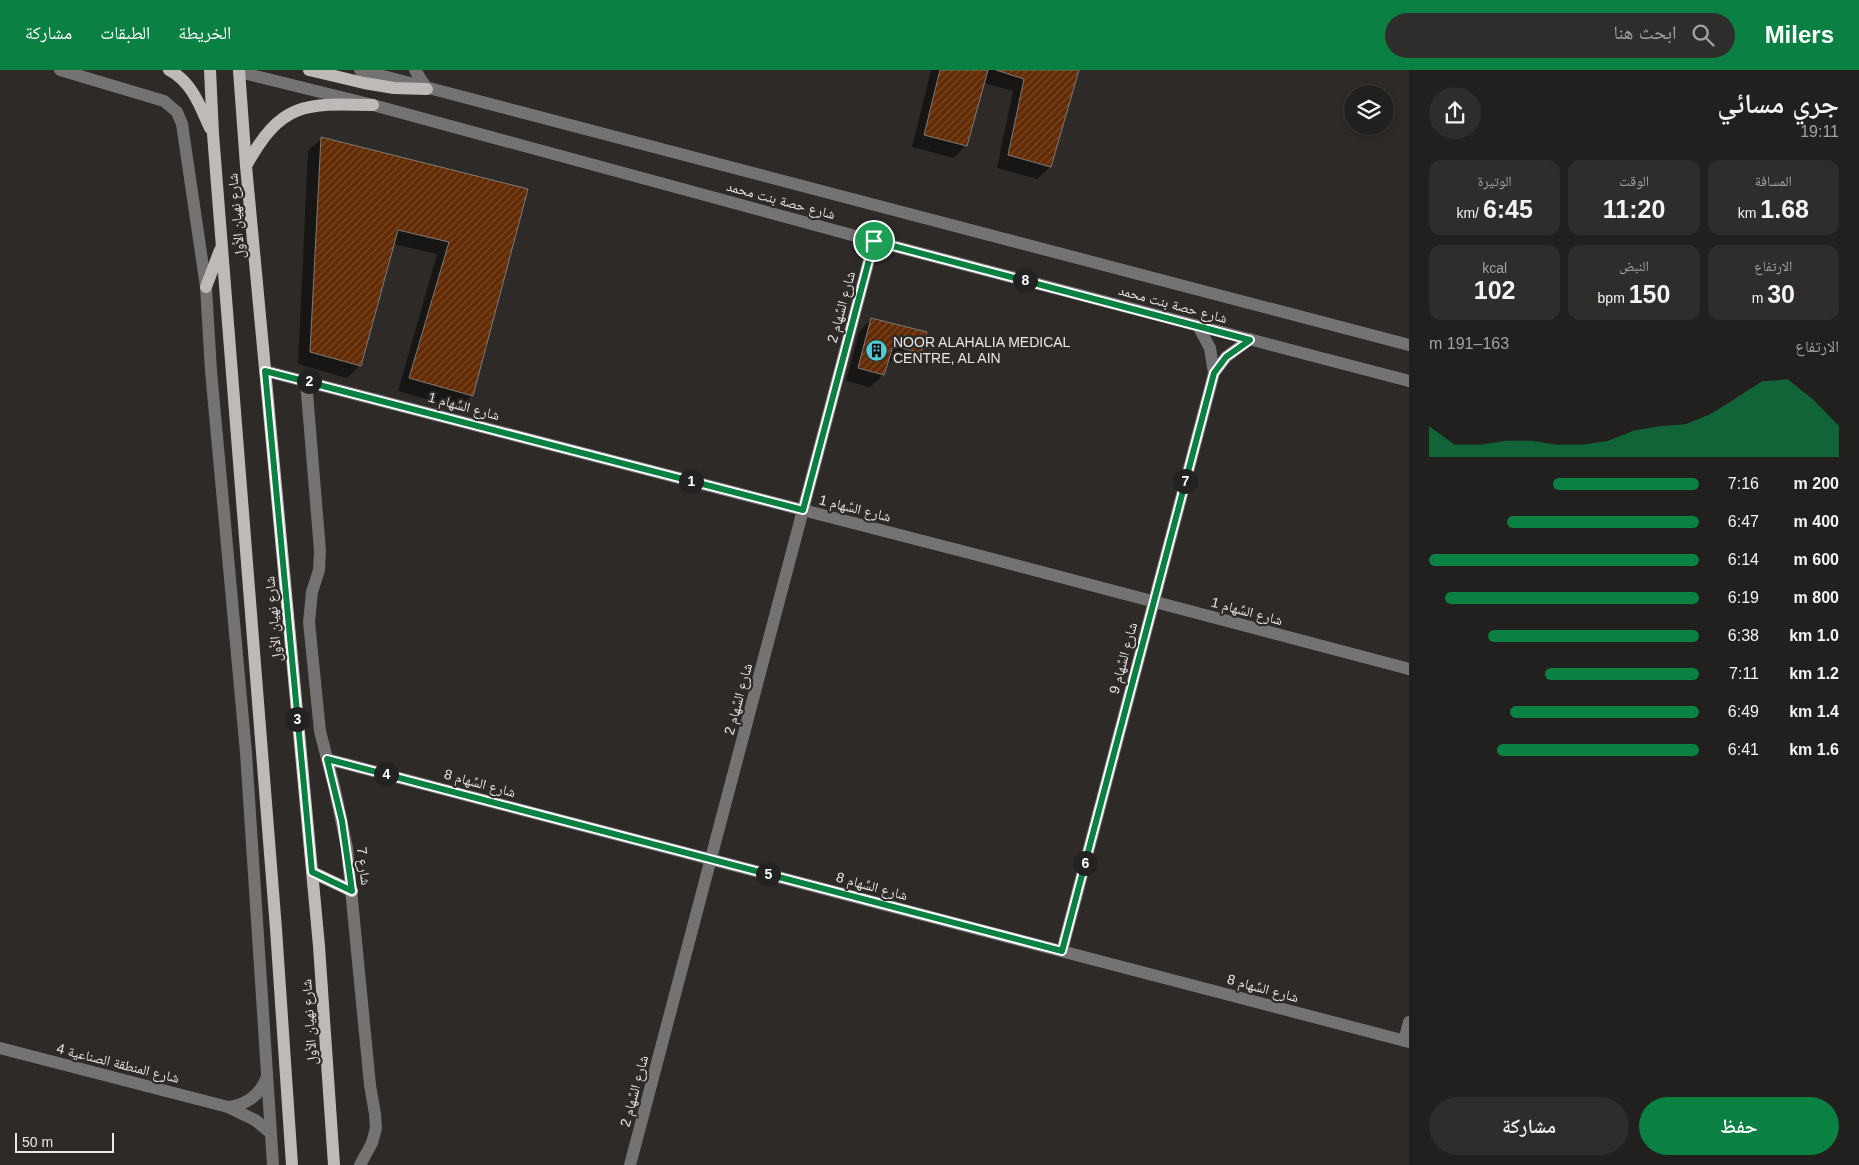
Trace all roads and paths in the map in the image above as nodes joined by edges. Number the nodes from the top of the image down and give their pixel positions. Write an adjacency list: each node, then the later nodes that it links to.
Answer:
1 (60, 70): 14 (street)
2 (169, 70): 10 (main road)
3 (210, 70): 10 (main road, شارع نهيان الأول)
4 (310, 70): 8 (main road)
5 (360, 70): 8 (street, شارع حصة بنت محمد)
6 (415, 70): 8 (street)
7 (237, 71): 9 (street, شارع حصة بنت محمد); 11 (main road, شارع نهيان الأول)
8 (427, 89): 17 (street, شارع حصة بنت محمد)
9 (373, 105): 11 (main road); 12 (street, شارع حصة بنت محمد)
10 (213, 134): 13 (main road, شارع نهيان الأول)
11 (246, 166): 18 (main road, شارع نهيان الأول)
12 (874, 241): 15 (street, شارع حصة بنت محمد); 22 (street, شارع السِّهام 2)
13 (222, 245): 14 (main road); 37 (main road, شارع نهيان الأول)
14 (206, 287): 33 (street)
15 (1198, 326): 16 (street, شارع حصة بنت محمد); 19 (street, شارع السِّهام 9)
16 (1250, 340): 19 (street, شارع السِّهام 9); 21 (street, شارع حصة بنت محمد)
17 (1409, 346)
18 (265, 371): 20 (street, شارع السِّهام 1); 27 (main road, شارع نهيان الأول)
19 (1214, 373): 23 (street, شارع السِّهام 9)
20 (306, 381): 22 (street, شارع السِّهام 1); 25 (street, شارع 7)
21 (1409, 381)
22 (803, 510): 23 (street, شارع السِّهام 1); 26 (street, شارع السِّهام 2)
23 (1154, 602): 24 (street, شارع السِّهام 1); 29 (street, شارع السِّهام 9)
24 (1409, 669)
25 (327, 759): 26 (street, شارع السِّهام 8); 28 (street, شارع 7)
26 (711, 859): 29 (street, شارع السِّهام 8); 40 (street, شارع السِّهام 2)
27 (312, 872): 28 (main road); 38 (main road, شارع نهيان الأول)
28 (352, 891): 39 (street, شارع 7)
29 (1062, 951): 31 (street, شارع السِّهام 8)
30 (1409, 1022): 31 (street)
31 (1407, 1042)
32 (0, 1048): 34 (street, شارع المنطقة الصناعية 4)
33 (267, 1076): 34 (street); 35 (street)
34 (228, 1107): 35 (street, شارع المنطقة الصناعية 4)
35 (271, 1133): 36 (street)
36 (274, 1165)
37 (292, 1165)
38 (334, 1165)
39 (360, 1165)
40 (630, 1165)

